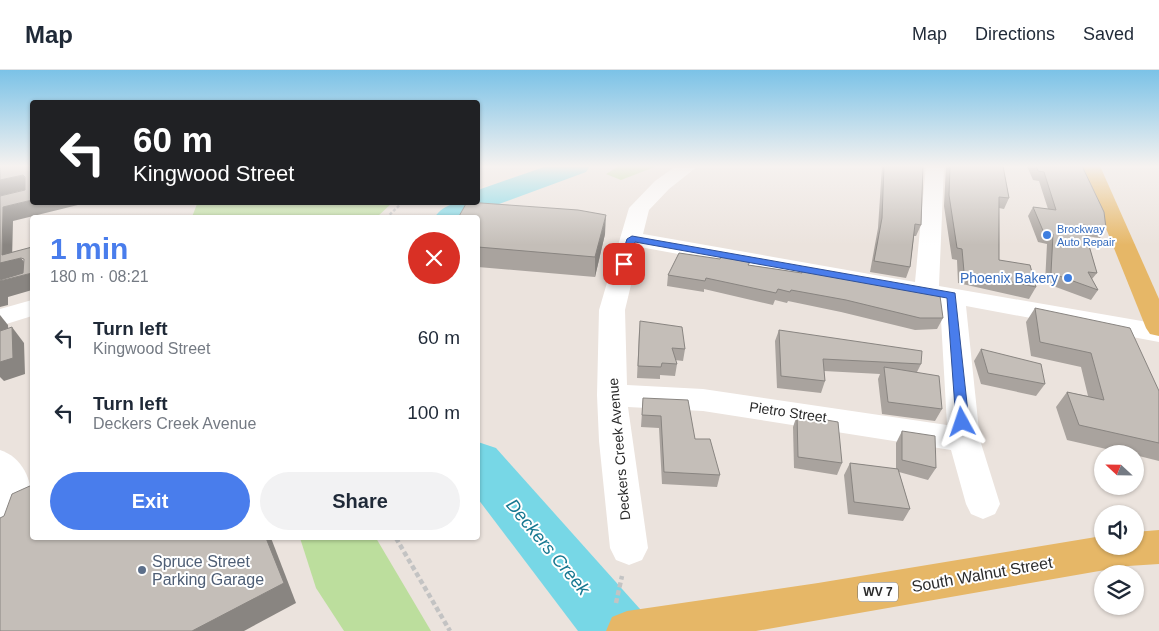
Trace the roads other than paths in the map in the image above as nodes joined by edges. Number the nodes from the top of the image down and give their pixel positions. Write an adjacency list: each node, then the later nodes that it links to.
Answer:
1 (655, 192): 4 (street, Deckers Creek Avenue)
2 (936, 192): 5 (street)
3 (1101, 192): 8 (main road)
4 (632, 239): 5 (street); 10 (street, Deckers Creek Avenue)
5 (939, 293): 9 (street); 11 (street)
6 (30, 309): 7 (street)
7 (0, 318)
8 (1159, 328)
9 (1159, 333)
10 (612, 395): 11 (street, Pietro Street); 15 (street, Deckers Creek Avenue)
11 (964, 440): 13 (street)
12 (2, 469): 14 (street)
13 (983, 504)
14 (12, 524)
15 (629, 548)
16 (1102, 555): 17 (main road, South Walnut Street / WV 7)
17 (620, 622)

